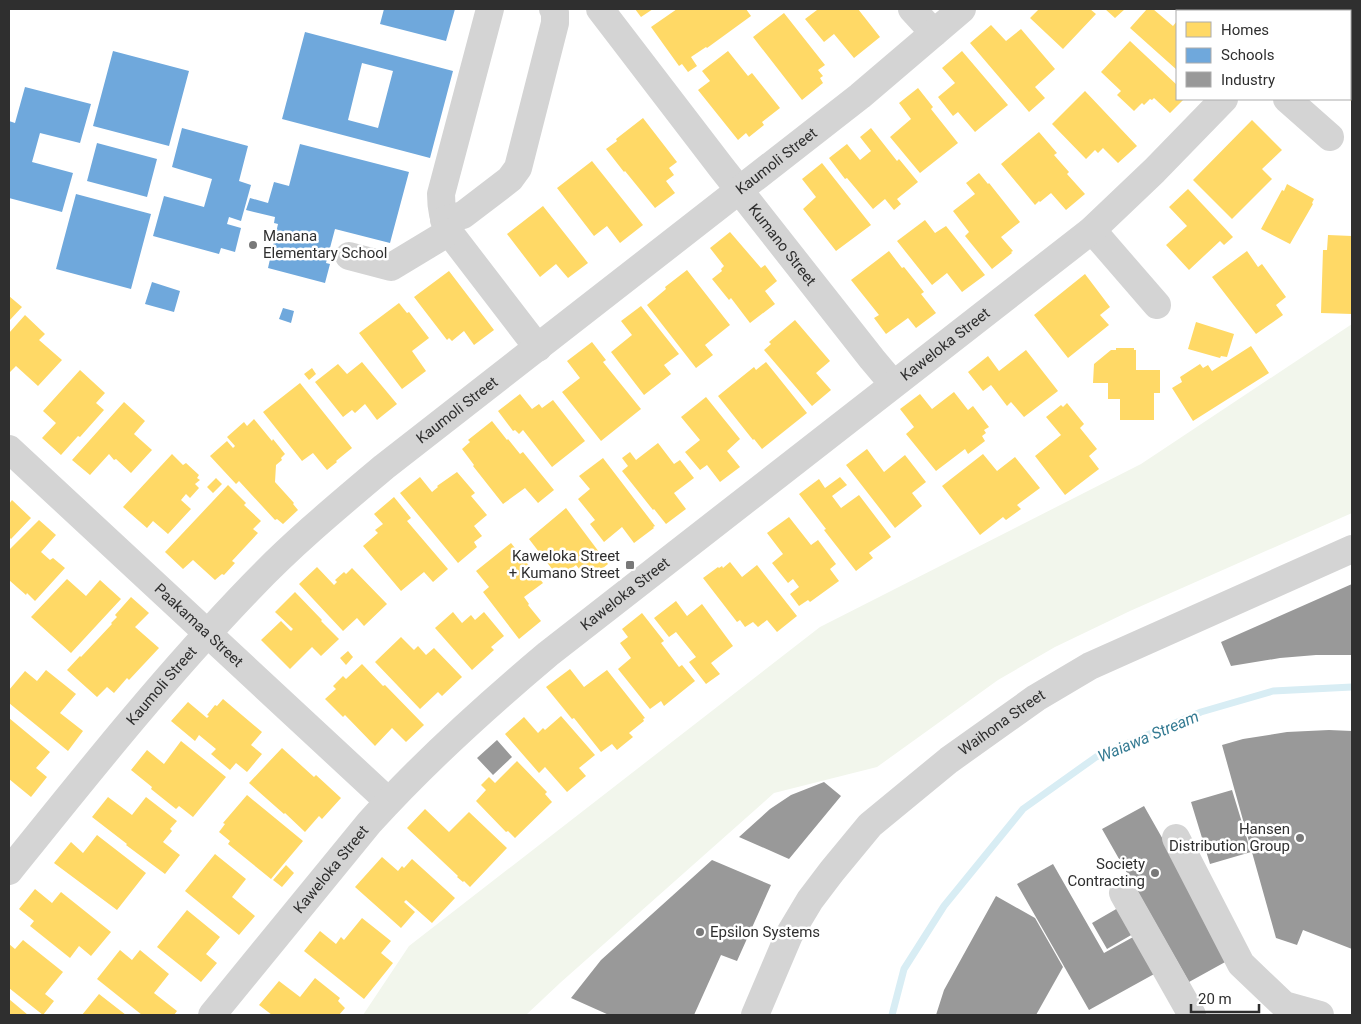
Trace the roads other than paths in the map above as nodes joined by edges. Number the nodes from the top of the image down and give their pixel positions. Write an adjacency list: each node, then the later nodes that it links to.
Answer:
1 (490, 9): 11 (street)
2 (553, 9): 11 (street)
3 (600, 9): 10 (street, Kumano Street)
4 (912, 9): 6 (street)
5 (962, 9): 6 (street, Kaumoli Street)
6 (934, 33): 10 (street, Kaumoli Street)
7 (1223, 100): 12 (street, Kaweloka Street)
8 (1288, 100): 9 (street)
9 (1330, 137)
10 (739, 190): 15 (street, Kaumoli Street); 16 (street, Kumano Street)
11 (446, 226): 13 (street); 15 (street)
12 (1092, 230): 14 (street); 16 (street, Kaweloka Street)
13 (349, 256)
14 (1157, 306)
15 (538, 348): 19 (street, Kaumoli Street)
16 (893, 384): 20 (street, Kaweloka Street)
17 (9, 449): 19 (street, Paakamaa Street)
18 (1352, 548): 26 (street, Waihona Street)
19 (208, 634): 20 (street, Paakamaa Street); 22 (street, Kaumoli Street)
20 (388, 802): 25 (street, Kaweloka Street)
21 (1176, 838): 24 (street)
22 (9, 871)
23 (1123, 893): 27 (street)
24 (1281, 1010): 28 (street)
25 (212, 1015)
26 (755, 1015)
27 (1192, 1015)
28 (1320, 1015)

